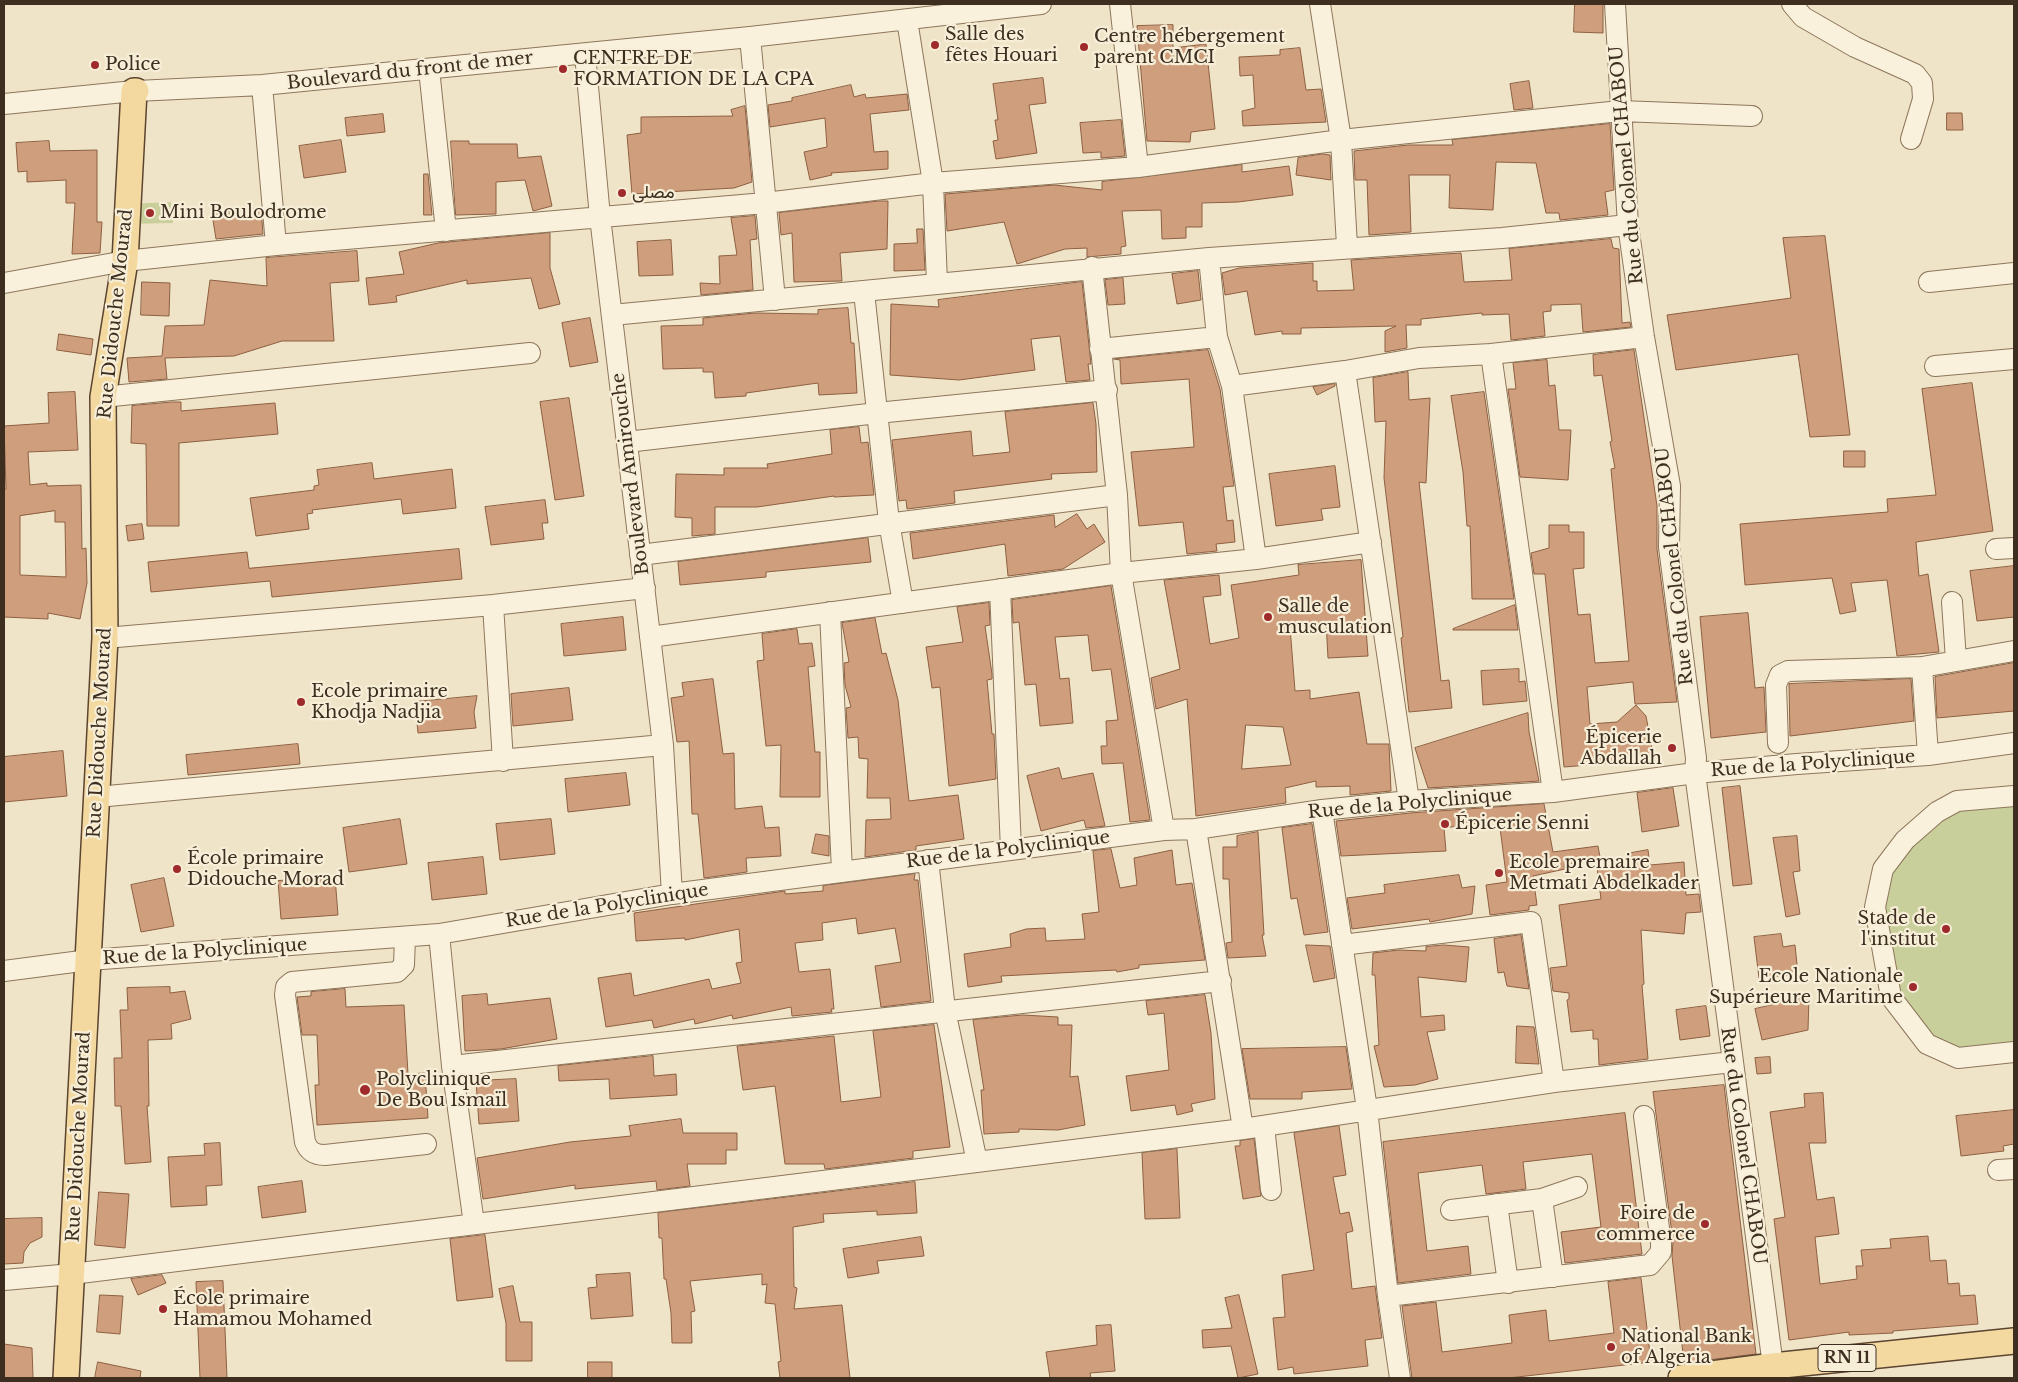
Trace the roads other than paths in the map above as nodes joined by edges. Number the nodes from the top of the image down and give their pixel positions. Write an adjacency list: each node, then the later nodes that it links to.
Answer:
1 (1041, 4): 6 (street, Boulevard du front de mer)
2 (1120, 4): 17 (street)
3 (1320, 4): 16 (street)
4 (1615, 4): 13 (street, Rue du Colonel CHABOU)
5 (1792, 4): 15 (street)
6 (908, 20): 7 (street, Boulevard du front de mer); 18 (street)
7 (750, 38): 8 (street, Boulevard du front de mer); 19 (street)
8 (585, 54): 9 (street, Boulevard du front de mer); 20 (street, Boulevard Amirouche)
9 (429, 69): 10 (street, Boulevard du front de mer); 22 (street)
10 (262, 86): 11 (street, Boulevard du front de mer); 23 (street)
11 (135, 91): 12 (street, Boulevard du front de mer); 26 (main road, Rue Didouche Mourad)
12 (4, 104)
13 (1620, 111): 14 (street); 16 (street); 21 (street, Rue du Colonel CHABOU)
14 (1752, 116)
15 (1911, 139)
16 (1341, 140): 17 (street); 24 (street)
17 (1138, 167): 18 (street)
18 (932, 183): 19 (street); 31 (street)
19 (765, 204): 20 (street); 33 (street)
20 (600, 217): 22 (street); 34 (street, Boulevard Amirouche)
21 (1628, 225): 24 (street); 36 (street, Rue du Colonel CHABOU)
22 (446, 230): 23 (street)
23 (276, 245): 26 (street)
24 (1347, 246): 25 (street)
25 (1209, 258): 27 (street); 35 (street)
26 (125, 261): 30 (street); 45 (main road, Rue Didouche Mourad)
27 (1092, 267): 31 (street); 37 (street)
28 (2014, 273): 29 (street)
29 (1929, 282)
30 (4, 283)
31 (937, 283): 32 (street)
32 (864, 292): 33 (street); 46 (street)
33 (775, 300): 34 (street)
34 (612, 314): 47 (street, Boulevard Amirouche)
35 (1217, 337): 37 (street); 43 (street)
36 (1644, 337): 39 (street); 70 (street, Rue du Colonel CHABOU)
37 (1100, 350): 44 (street)
38 (530, 353): 45 (street)
39 (1492, 354): 42 (street); 71 (street)
40 (2014, 359): 41 (street)
41 (1935, 366)
42 (1344, 371): 43 (street); 50 (street)
43 (1232, 386): 52 (street)
44 (1107, 390): 46 (street); 48 (street)
45 (104, 397): 61 (main road, Rue Didouche Mourad)
46 (877, 413): 47 (street); 49 (street)
47 (628, 442): 51 (street, Boulevard Amirouche)
48 (1117, 495): 49 (street); 53 (street)
49 (889, 522): 51 (street); 57 (street)
50 (1371, 542): 52 (street); 74 (street)
51 (640, 555): 54 (street, Boulevard Amirouche)
52 (1256, 559): 53 (street)
53 (1120, 573): 55 (street); 77 (street)
54 (645, 588): 58 (street); 60 (street, Boulevard Amirouche)
55 (1000, 590): 57 (street); 78 (street)
56 (1952, 602): 63 (street)
57 (903, 603): 59 (street)
58 (492, 605): 61 (street); 69 (street)
59 (830, 612): 60 (street); 80 (street)
60 (650, 637): 67 (street, Boulevard Amirouche)
61 (105, 638): 73 (main road, Rue Didouche Mourad)
62 (2014, 651): 63 (street)
63 (1956, 660): 64 (street)
64 (1922, 667): 65 (street); 68 (street)
65 (1778, 742)
66 (2014, 743): 68 (street, Rue de la Polyclinique)
67 (663, 745): 69 (street); 81 (street, Boulevard Amirouche)
68 (1928, 755): 70 (street, Rue de la Polyclinique)
69 (502, 761): 73 (street)
70 (1694, 774): 71 (street, Rue de la Polyclinique); 90 (street, Rue du Colonel CHABOU)
71 (1553, 792): 74 (street, Rue de la Polyclinique)
72 (2014, 796): 89 (street)
73 (97, 797): 85 (main road, Rue Didouche Mourad)
74 (1409, 801): 75 (street, Rue de la Polyclinique)
75 (1322, 810): 76 (street, Rue de la Polyclinique); 84 (street)
76 (1196, 829): 77 (street, Rue de la Polyclinique); 87 (street)
77 (1164, 830): 78 (street, Rue de la Polyclinique)
78 (1012, 850): 79 (street, Rue de la Polyclinique)
79 (928, 860): 80 (street, Rue de la Polyclinique); 88 (street)
80 (842, 871): 81 (street, Rue de la Polyclinique)
81 (672, 894): 82 (street, Rue de la Polyclinique)
82 (439, 934): 83 (street, Rue de la Polyclinique); 91 (street)
83 (405, 937): 85 (street, Rue de la Polyclinique); 97 (street)
84 (1342, 945): 92 (street); 93 (street)
85 (89, 960): 86 (street, Rue de la Polyclinique); 105 (main road, Rue Didouche Mourad)
86 (4, 972)
87 (1221, 981): 88 (street); 96 (street)
88 (945, 1010): 91 (street); 98 (street)
89 (2014, 1052)
90 (1732, 1062): 92 (street); 111 (street, Rue du Colonel CHABOU)
91 (452, 1066): 104 (street)
92 (1554, 1082): 93 (street)
93 (1367, 1110): 95 (street); 109 (street)
94 (1644, 1116): 106 (street)
95 (1264, 1126): 96 (street); 100 (street)
96 (1243, 1129): 98 (street)
97 (426, 1144)
98 (978, 1162): 104 (street)
99 (1577, 1187): 101 (street)
100 (1271, 1190)
101 (1542, 1199): 102 (street); 106 (street)
102 (1497, 1204): 103 (street); 108 (street)
103 (1451, 1210)
104 (474, 1224): 105 (street)
105 (72, 1274): 107 (street); 112 (main road, Rue Didouche Mourad)
106 (1553, 1277): 108 (street)
107 (4, 1280)
108 (1508, 1283): 109 (street)
109 (1388, 1296): 113 (street)
110 (2014, 1342): 111 (main road, RN 11)
111 (1773, 1366): 114 (main road, RN 11)
112 (66, 1378)
113 (1400, 1378)
114 (1681, 1378)

